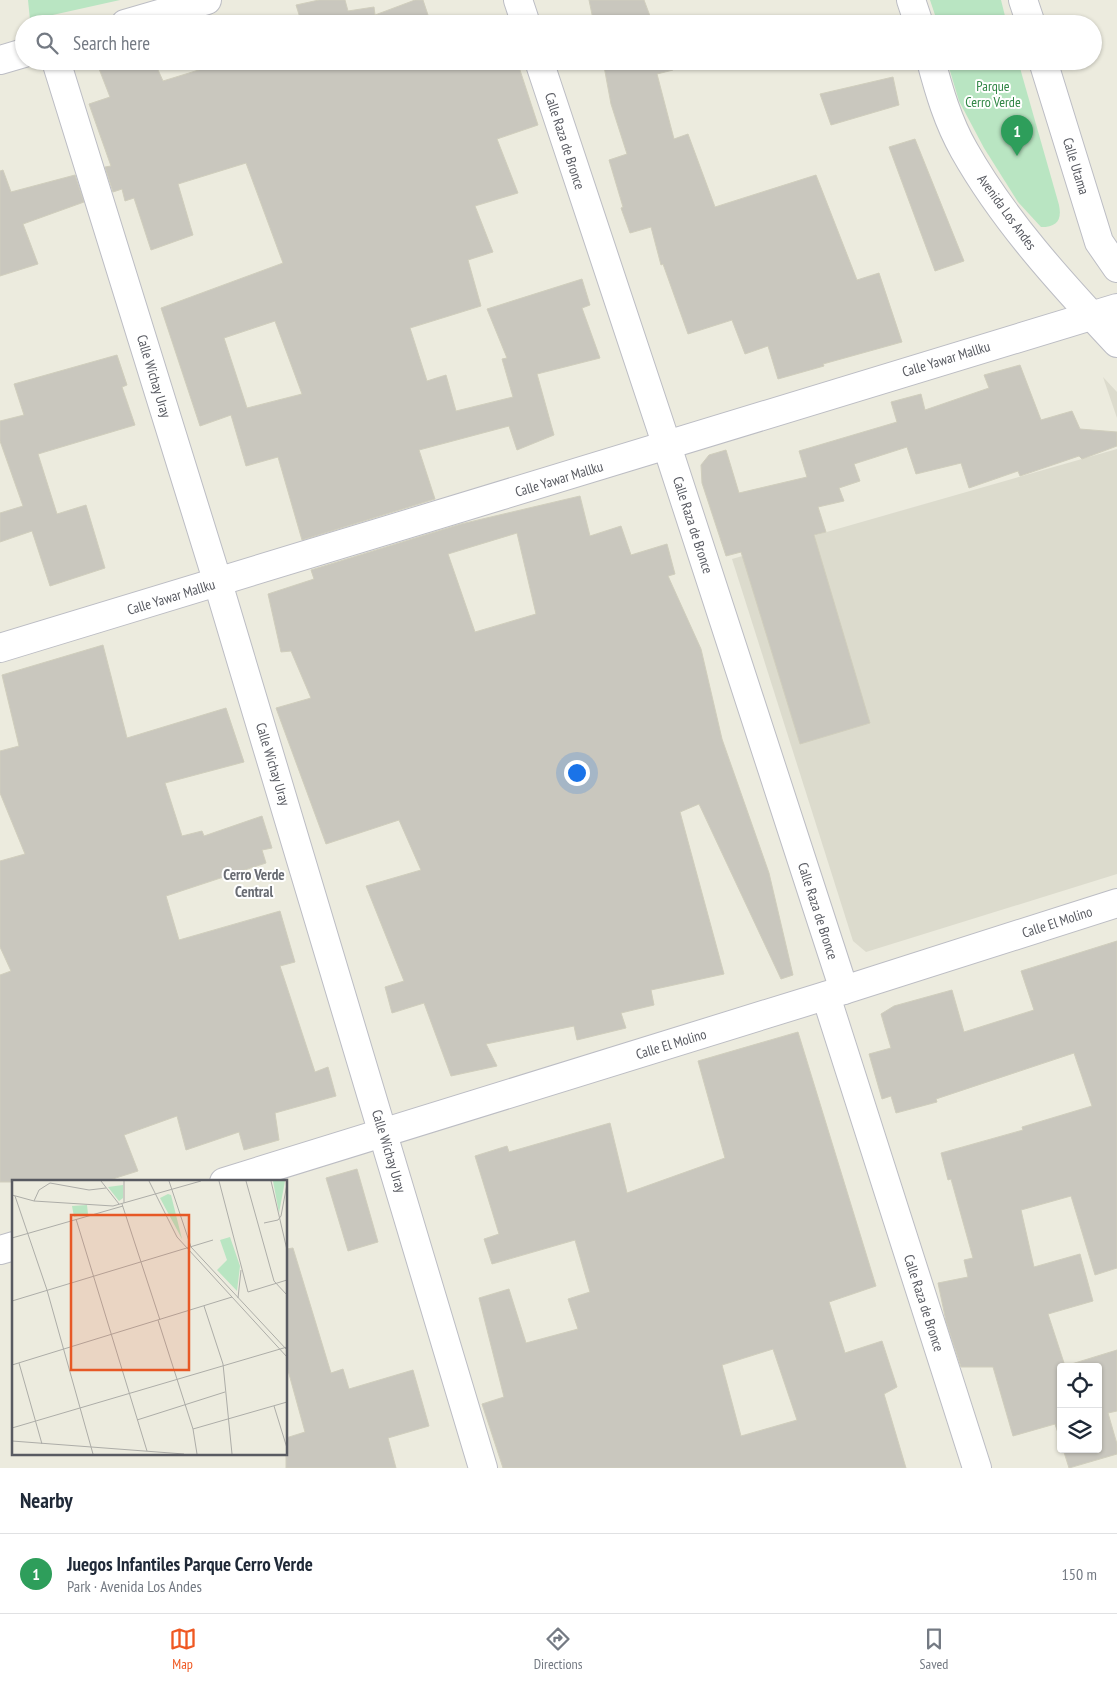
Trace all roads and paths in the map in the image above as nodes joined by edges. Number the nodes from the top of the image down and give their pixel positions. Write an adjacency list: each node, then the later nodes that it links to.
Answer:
1 (207, 0): 5 (street)
2 (518, 0): 6 (street)
3 (911, 0): 7 (street)
4 (1024, 0): 8 (street)
5 (156, 15)
6 (523, 15)
7 (916, 15)
8 (1028, 15)
9 (15, 56): 10 (street)
10 (0, 60)
11 (59, 70): 20 (street, Calle Wichay Uray)
12 (542, 70): 19 (street, Calle Raza de Bronce)
13 (933, 70): 17 (street, Avenida Los Andes)
14 (1046, 70): 15 (street, Calle Utama)
15 (1117, 268)
16 (1117, 308): 17 (street, Calle Yawar Mallku)
17 (1090, 314): 18 (street, Avenida Los Andes); 19 (street, Calle Yawar Mallku)
18 (1117, 343)
19 (667, 446): 20 (street, Calle Yawar Mallku); 23 (street, Calle Raza de Bronce)
20 (218, 583): 21 (street, Calle Yawar Mallku); 24 (street, Calle Wichay Uray)
21 (0, 648)
22 (1117, 903): 23 (street, Calle El Molino)
23 (835, 993): 24 (street, Calle El Molino); 27 (street, Calle Raza de Bronce)
24 (384, 1133): 25 (street, Calle El Molino); 26 (street, Calle Wichay Uray)
25 (231, 1180)
26 (483, 1468)
27 (977, 1468)

